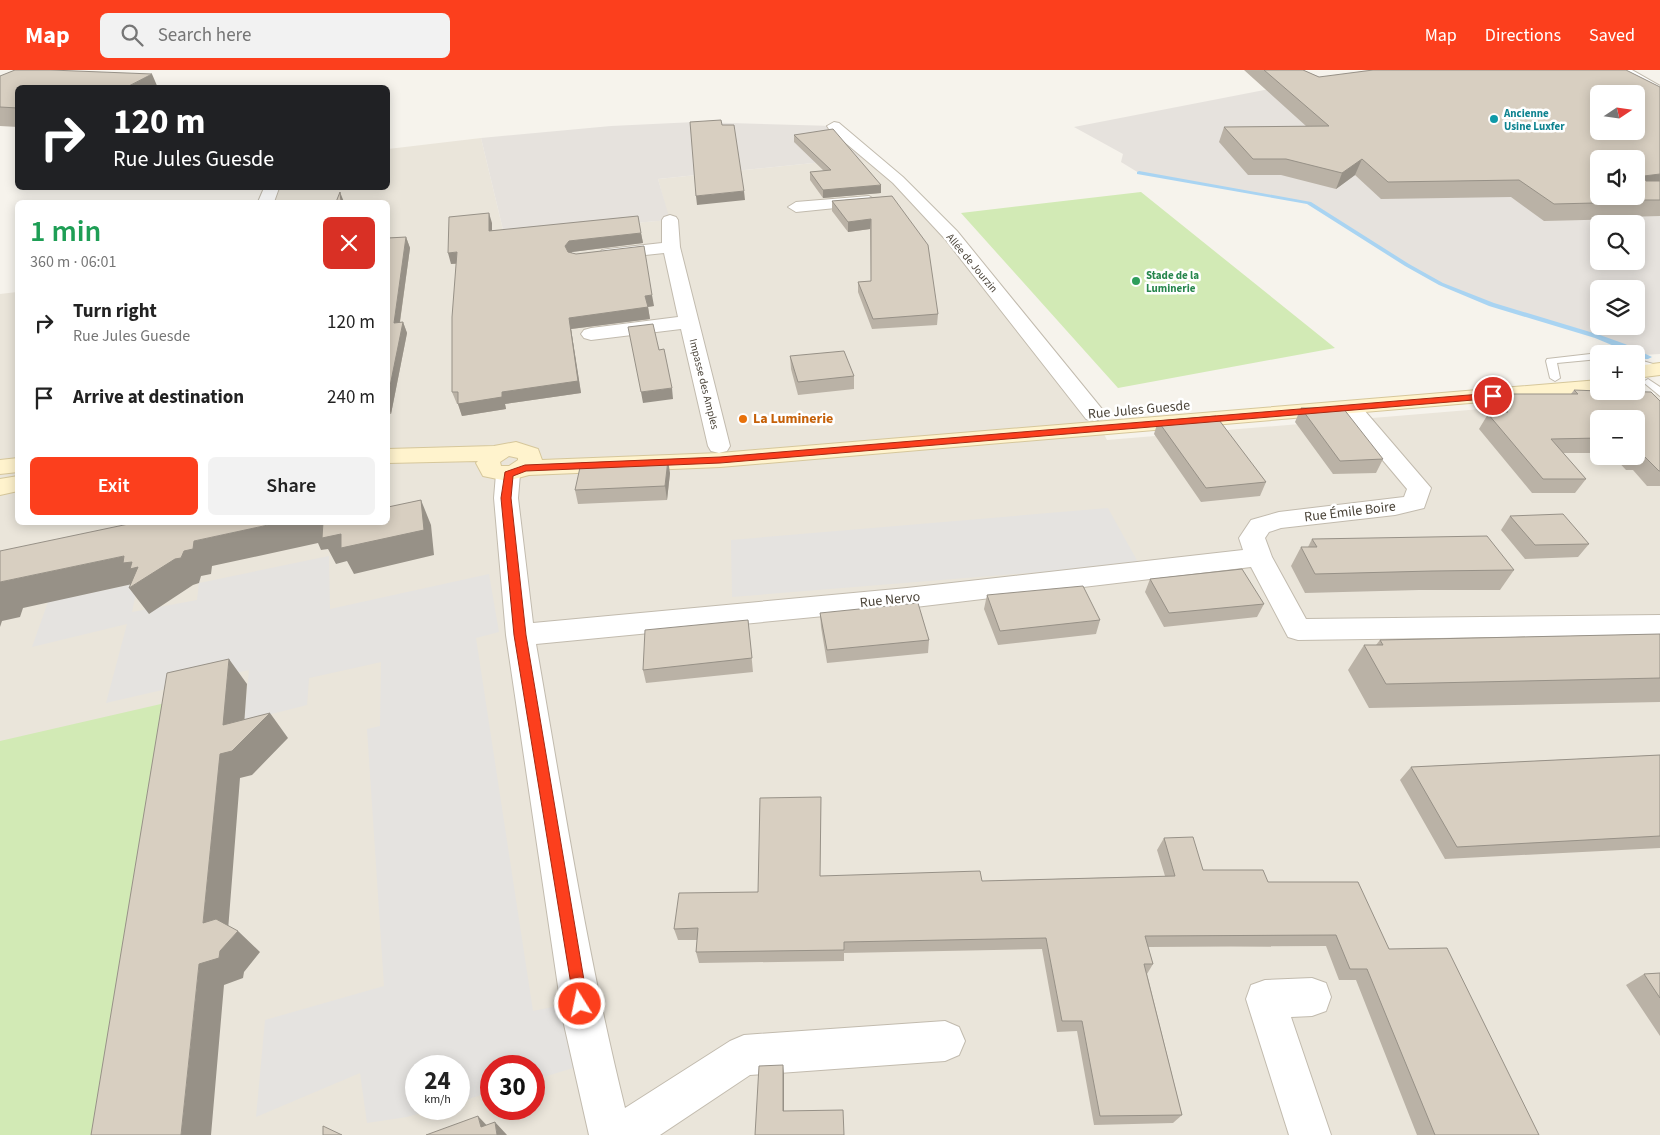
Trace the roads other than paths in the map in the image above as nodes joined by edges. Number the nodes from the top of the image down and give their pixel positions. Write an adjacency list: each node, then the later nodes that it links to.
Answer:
1 (1628, 70): 2 (lane)
2 (1660, 89)
3 (834, 126): 4 (street, Allée de Jourzin)
4 (915, 197): 5 (street); 16 (street, Allée de Jourzin)
5 (796, 207)
6 (670, 220): 7 (street, Impasse des Amples)
7 (671, 247): 8 (street); 9 (street, Impasse des Amples)
8 (587, 256)
9 (688, 322): 10 (street, Impasse des Amples); 17 (street, Impasse des Amples)
10 (591, 334)
11 (1590, 357): 13 (lane)
12 (1590, 376): 13 (main road, Rue Jules Guesde)
13 (1555, 378): 16 (main road, Rue Jules Guesde)
14 (1590, 387): 15 (main road, Rue Jules Guesde)
15 (1350, 408): 19 (main road, Rue Jules Guesde); 25 (street, Rue Émile Boire)
16 (1094, 414): 17 (main road, Rue Jules Guesde)
17 (719, 446): 19 (main road, Rue Jules Guesde)
18 (390, 456): 19 (main road, Rue Jules Guesde)
19 (510, 463): 22 (main road, Rue Jules Guesde); 27 (street)
20 (15, 465): 21 (main road)
21 (0, 467)
22 (390, 470)
23 (15, 484): 24 (main road)
24 (0, 487)
25 (1259, 557): 26 (street); 27 (street, Rue Nervo)
26 (1660, 625)
27 (520, 635): 30 (street)
28 (1312, 997): 32 (street)
29 (945, 1041): 31 (street)
30 (610, 1135)
31 (622, 1135)
32 (1310, 1135)

